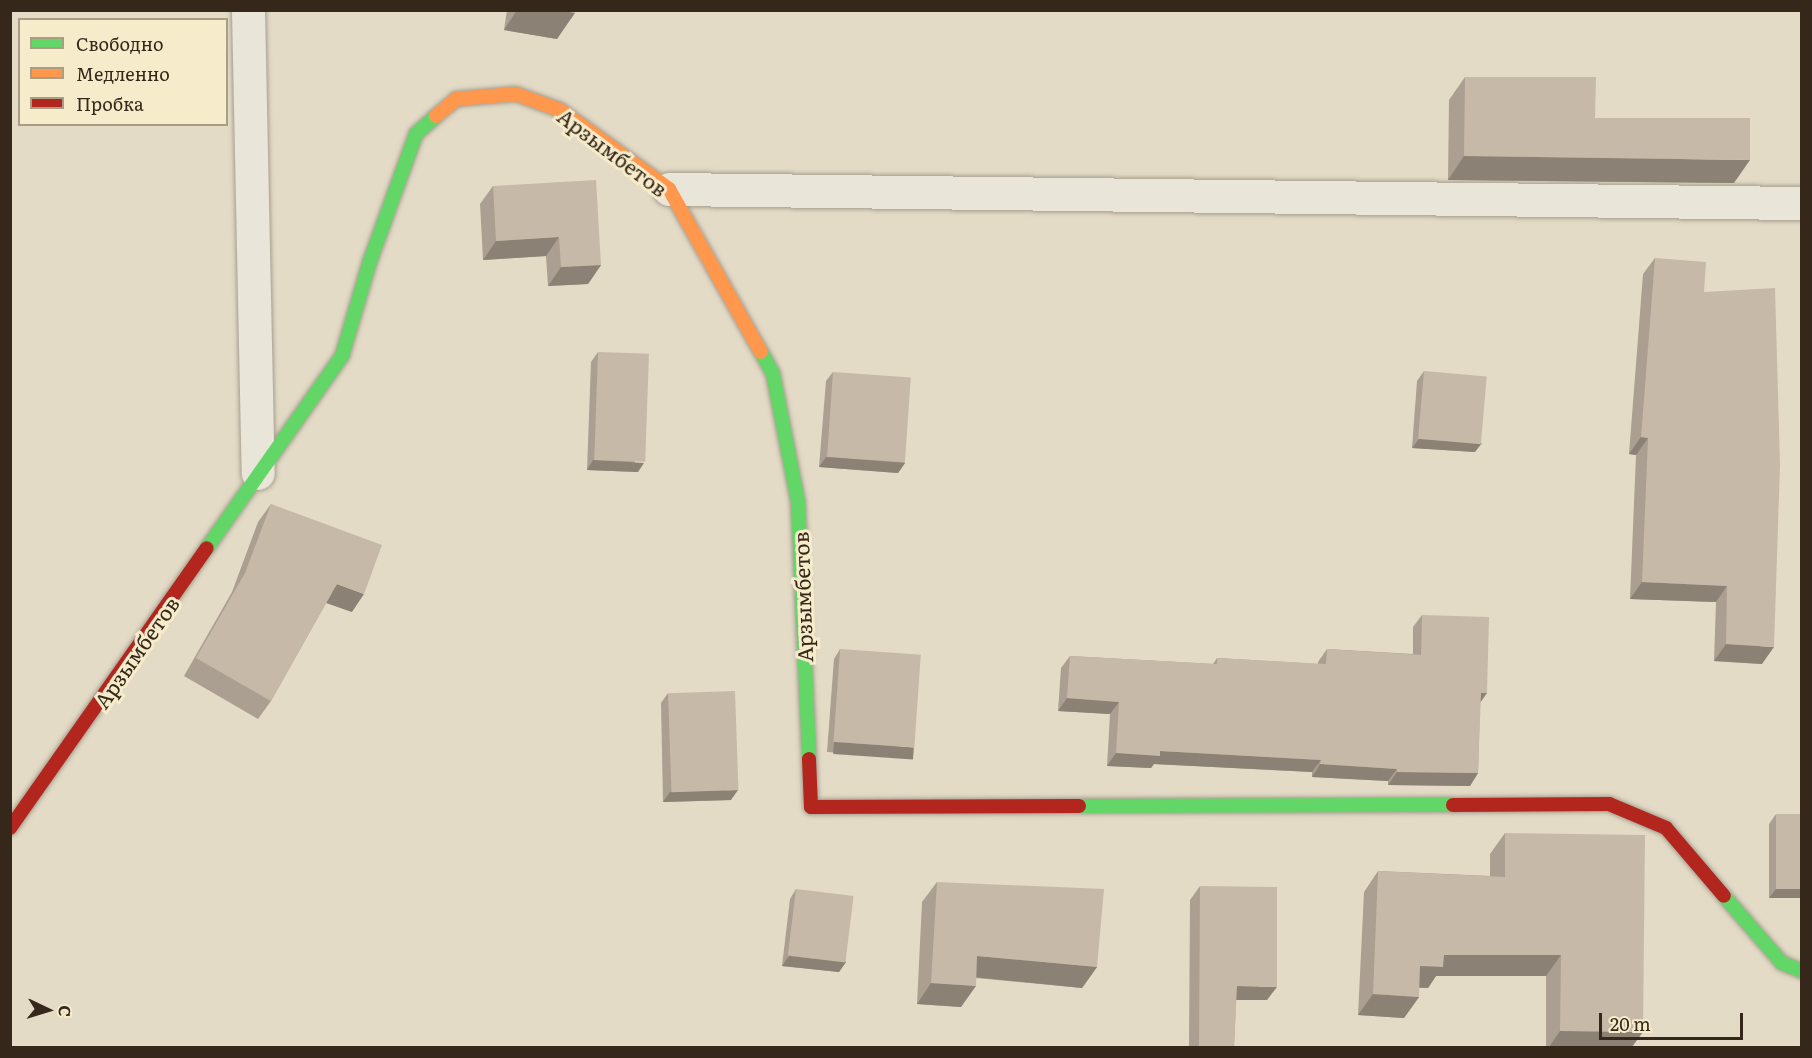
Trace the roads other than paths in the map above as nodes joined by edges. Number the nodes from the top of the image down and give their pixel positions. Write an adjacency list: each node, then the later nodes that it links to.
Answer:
1 (248, 10): 4 (street)
2 (669, 189): 3 (street); 4 (street, Арзымбетов); 6 (street, Арзымбетов)
3 (1802, 203)
4 (258, 472): 5 (street, Арзымбетов)
5 (10, 828)
6 (1802, 971)

